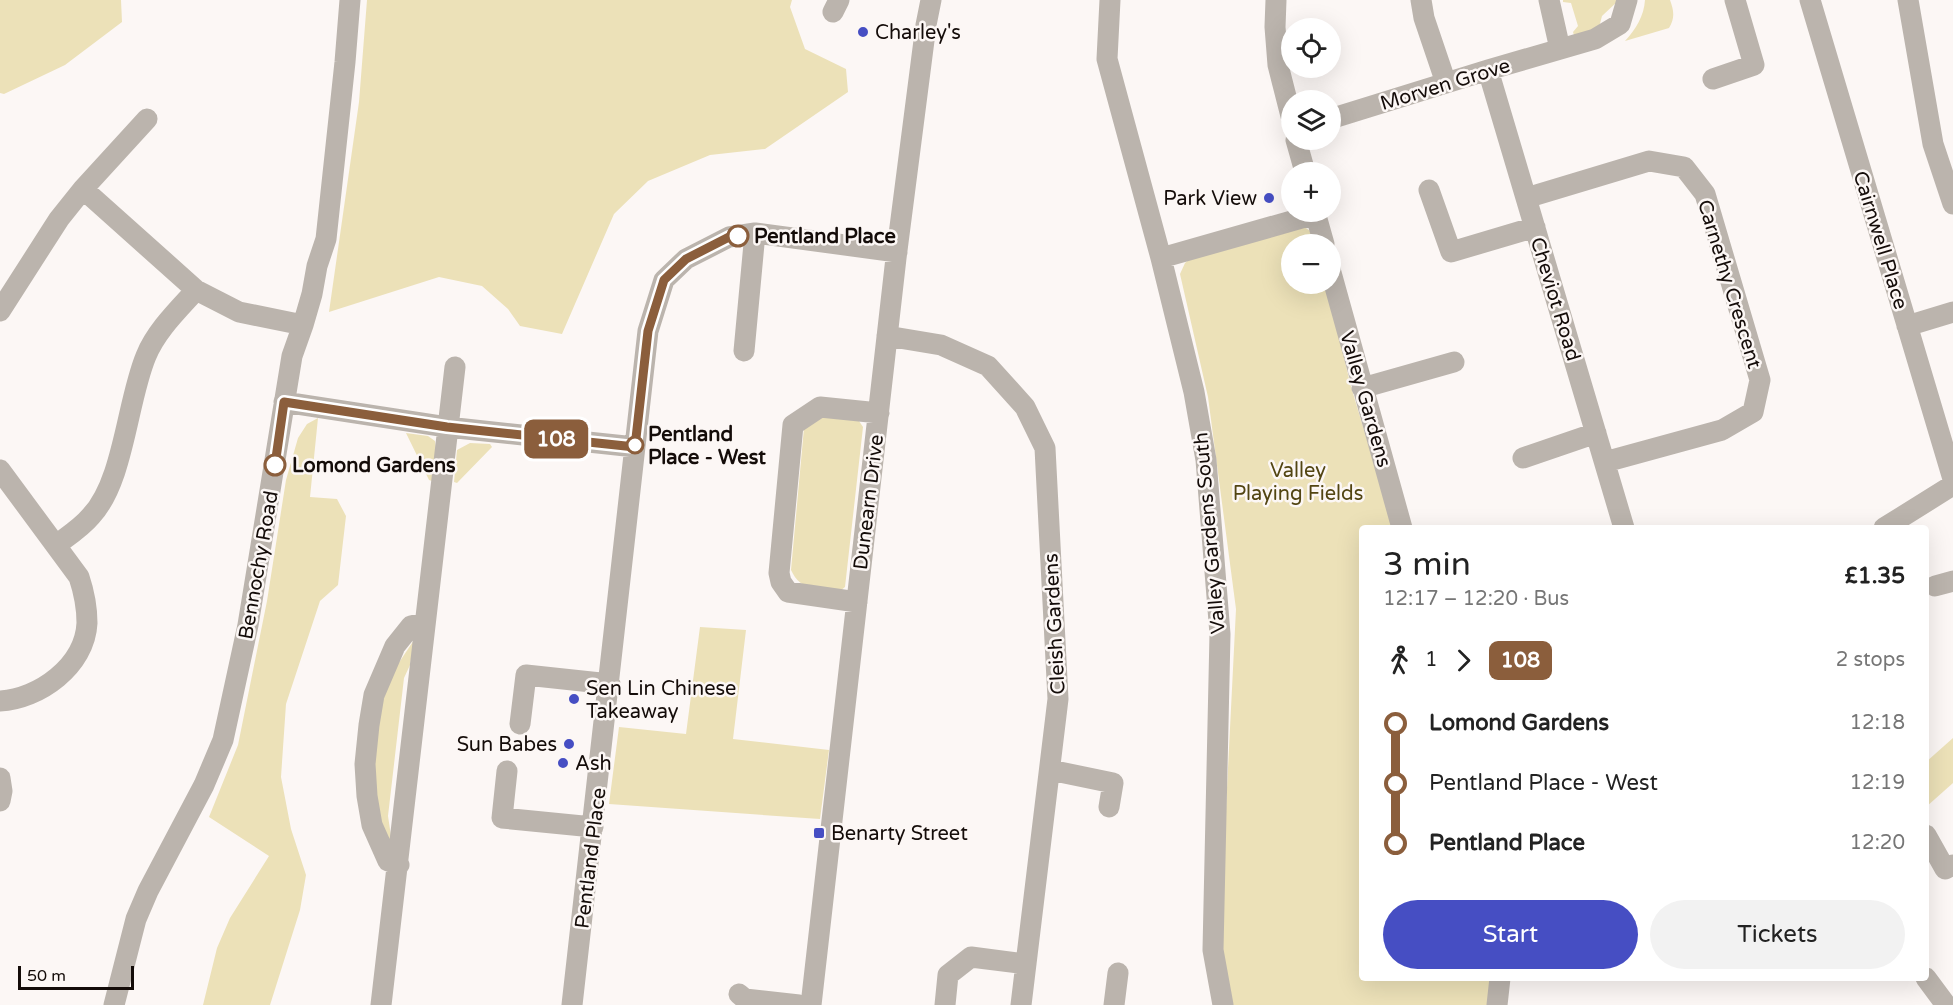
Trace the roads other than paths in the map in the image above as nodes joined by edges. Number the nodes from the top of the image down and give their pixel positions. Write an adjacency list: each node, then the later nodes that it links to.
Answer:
1 (350, 0): 31 (street, Bennochy Road)
2 (931, 0): 25 (street, Dunearn Drive)
3 (1110, 0): 26 (street, Valley Gardens South)
4 (1276, 0): 15 (street)
5 (1421, 0): 14 (street)
6 (1549, 0): 11 (street)
7 (1627, 0): 11 (street, Morven Grove)
8 (1734, 0): 13 (street)
9 (1810, 0): 32 (street, Cairnwell Place)
10 (1908, 0): 21 (street)
11 (1560, 49): 12 (street, Morven Grove)
12 (1488, 70): 14 (street, Morven Grove); 20 (street, Cheviot Road)
13 (1713, 79)
14 (1446, 83): 16 (street, Morven Grove)
15 (1284, 90)
16 (1341, 116)
17 (147, 119): 18 (street)
18 (83, 189): 27 (street); 29 (street)
19 (1429, 190): 23 (street)
20 (1526, 198): 23 (street, Cheviot Road); 44 (street, Carnethy Crescent)
21 (1953, 204)
22 (1285, 222): 26 (street)
23 (1535, 227): 41 (street, Cheviot Road)
24 (755, 233): 25 (street, Pentland Place); 34 (street); 42 (street, Pentland Place)
25 (897, 252): 33 (street, Dunearn Drive)
26 (1161, 258): 79 (street, Valley Gardens South)
27 (196, 290): 31 (street); 51 (street)
28 (1337, 294): 37 (street, Valley Gardens)
29 (0, 311)
30 (1953, 312): 32 (street)
31 (303, 325): 38 (street, Bennochy Road)
32 (1907, 326): 46 (street, Cairnwell Place)
33 (887, 336): 39 (street, Dunearn Drive); 57 (street, Cleish Gardens)
34 (744, 351)
35 (1454, 362): 37 (street)
36 (455, 367): 40 (street)
37 (1362, 388): 48 (street, Valley Gardens)
38 (284, 402): 40 (street); 71 (street, Bennochy Road)
39 (879, 413): 52 (street, Dunearn Drive); 52 (street)
40 (447, 427): 42 (street); 53 (street)
41 (1596, 433): 43 (street); 44 (street, Cheviot Road)
42 (635, 447): 54 (street, Pentland Place)
43 (1523, 458)
44 (1605, 462): 49 (street, Cheviot Road)
45 (0, 470): 51 (street)
46 (1953, 479)
47 (1953, 485): 50 (street)
48 (1401, 525)
49 (1623, 525)
50 (1889, 525)
51 (56, 545): 55 (street)
52 (857, 602): 75 (street, Dunearn Drive)
53 (424, 622): 64 (street); 64 (street)
54 (610, 684): 56 (street); 62 (street, Pentland Place)
55 (0, 701)
56 (520, 724)
57 (1050, 770): 61 (street); 66 (street, Cleish Gardens)
58 (507, 771): 62 (street)
59 (0, 778): 60 (street)
60 (0, 801)
61 (1108, 807)
62 (593, 827): 73 (street, Pentland Place)
63 (1929, 840): 65 (street)
64 (399, 865): 72 (street)
65 (1950, 871)
66 (1026, 964): 76 (street); 77 (street, Cleish Gardens)
67 (1118, 973): 78 (street)
68 (1500, 981): 80 (street)
69 (1928, 981): 81 (street)
70 (739, 994): 74 (street)
71 (114, 1005)
72 (381, 1005)
73 (572, 1005)
74 (799, 1005)
75 (811, 1005)
76 (945, 1005)
77 (1021, 1005)
78 (1114, 1005)
79 (1223, 1005)
80 (1497, 1005)
81 (1946, 1005)

